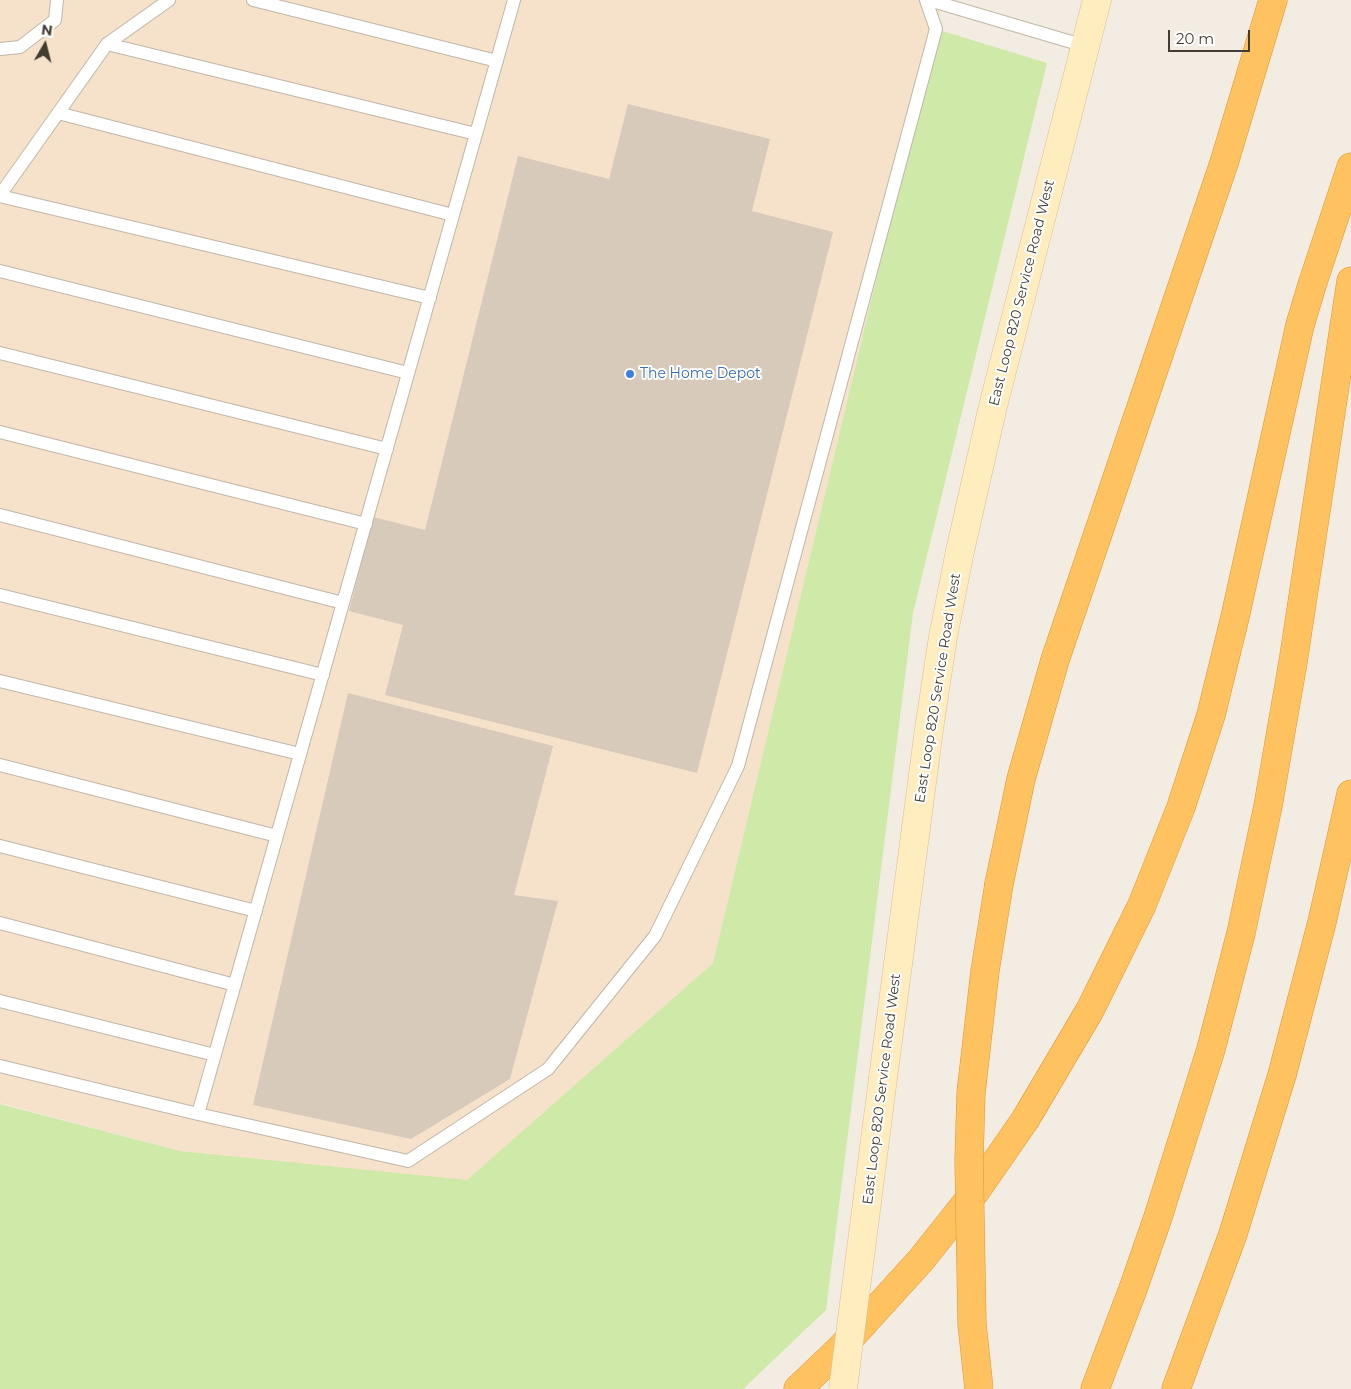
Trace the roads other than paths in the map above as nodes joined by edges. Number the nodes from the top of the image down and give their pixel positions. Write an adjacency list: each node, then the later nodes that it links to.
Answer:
1 (58, 0): 12 (lane)
2 (147, 0): 9 (lane)
3 (168, 0): 9 (lane)
4 (253, 0): 13 (lane)
5 (514, 0): 13 (lane)
6 (928, 0): 11 (lane); 43 (lane)
7 (1097, 0): 11 (main road, East Loop 820 Service Road West)
8 (1273, 0): 46 (highway, bridge)
9 (152, 12): 10 (lane)
10 (107, 44): 14 (lane); 15 (lane)
11 (1084, 46): 45 (main road, East Loop 820 Service Road West, bridge)
12 (0, 49)
13 (497, 61): 15 (lane)
14 (58, 112): 17 (lane); 18 (lane)
15 (476, 134): 18 (lane)
16 (1351, 168): 44 (highway)
17 (0, 195): 21 (lane)
18 (453, 215): 21 (lane)
19 (0, 271): 23 (lane)
20 (1351, 281): 47 (highway)
21 (430, 298): 23 (lane)
22 (0, 353): 25 (lane)
23 (408, 373): 25 (lane)
24 (0, 432): 27 (lane)
25 (387, 449): 27 (lane)
26 (0, 515): 29 (lane)
27 (366, 524): 29 (lane)
28 (0, 595): 30 (lane)
29 (343, 604): 30 (lane)
30 (323, 675): 32 (lane)
31 (0, 681): 32 (lane)
32 (300, 754): 35 (lane)
33 (0, 765): 35 (lane)
34 (1351, 794): 48 (highway)
35 (277, 836): 37 (lane)
36 (0, 846): 37 (lane)
37 (256, 911): 39 (lane)
38 (0, 923): 39 (lane)
39 (235, 985): 41 (lane)
40 (0, 1001): 41 (lane)
41 (215, 1055): 43 (lane)
42 (0, 1066): 43 (lane)
43 (198, 1114)
44 (798, 1389)
45 (843, 1389)
46 (979, 1389)
47 (1095, 1389)
48 (1176, 1389)

